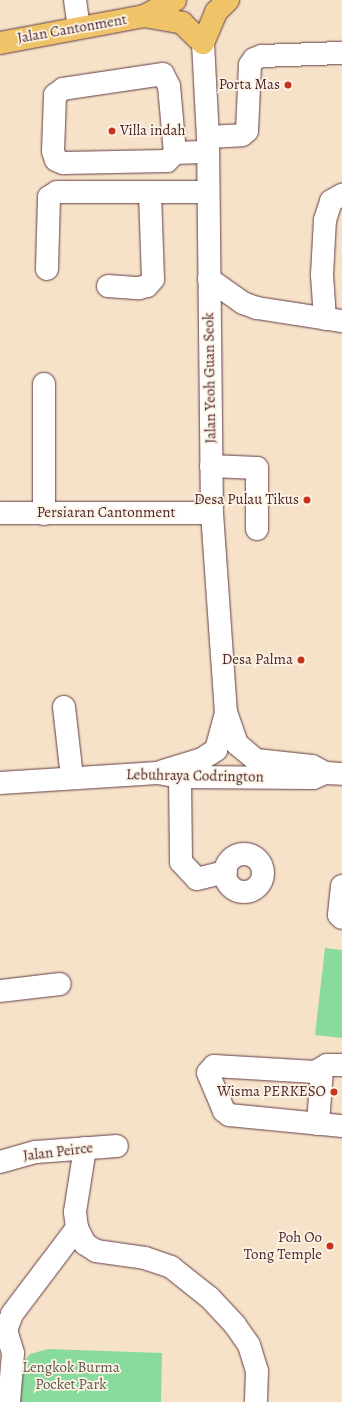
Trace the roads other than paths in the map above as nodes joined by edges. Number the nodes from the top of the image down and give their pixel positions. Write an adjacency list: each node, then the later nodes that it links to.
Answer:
1 (74, 0): 5 (street)
2 (175, 0): 4 (main road, Jalan Cantonment)
3 (228, 0): 7 (main road)
4 (144, 16): 5 (main road, Jalan Cantonment); 7 (main road, Jalan Cantonment)
5 (79, 28): 6 (main road, Jalan Cantonment)
6 (0, 42)
7 (203, 43): 9 (street, Jalan Yeoh Guan Seok)
8 (341, 53): 9 (street)
9 (208, 145): 10 (street); 11 (street, Jalan Yeoh Guan Seok)
10 (175, 153): 10 (street)
11 (208, 192): 12 (street); 15 (street, Jalan Yeoh Guan Seok)
12 (150, 193): 14 (street); 16 (street)
13 (342, 196): 17 (street)
14 (47, 269)
15 (209, 279): 17 (street); 19 (street, Jalan Yeoh Guan Seok)
16 (108, 286)
17 (334, 320)
18 (44, 384): 22 (street)
19 (211, 466): 20 (street, Jalan Yeoh Guan Seok); 23 (street)
20 (212, 513): 22 (street, Persiaran Cantonment); 25 (street, Jalan Yeoh Guan Seok)
21 (0, 514): 22 (street, Persiaran Cantonment)
22 (44, 514)
23 (257, 529)
24 (64, 707): 28 (street)
25 (226, 712): 26 (street, Jalan Yeoh Guan Seok); 27 (street, Jalan Yeoh Guan Seok)
26 (158, 772): 28 (street, Lebuhraya Codrington); 29 (street, Lebuhraya Codrington)
27 (333, 773): 29 (street, Lebuhraya Codrington)
28 (72, 777): 30 (street, Lebuhraya Codrington)
29 (180, 777): 31 (street)
30 (0, 783)
31 (226, 872)
32 (342, 886): 33 (street)
33 (342, 918)
34 (60, 984): 35 (street)
35 (0, 991)
36 (332, 1068): 37 (street); 37 (street)
37 (318, 1124): 38 (street)
38 (342, 1126)
39 (117, 1146): 40 (street, Jalan Peirce)
40 (85, 1148): 41 (street, Jalan Peirce); 42 (street)
41 (0, 1162)
42 (76, 1228): 43 (street); 44 (street)
43 (9, 1402)
44 (256, 1402)

